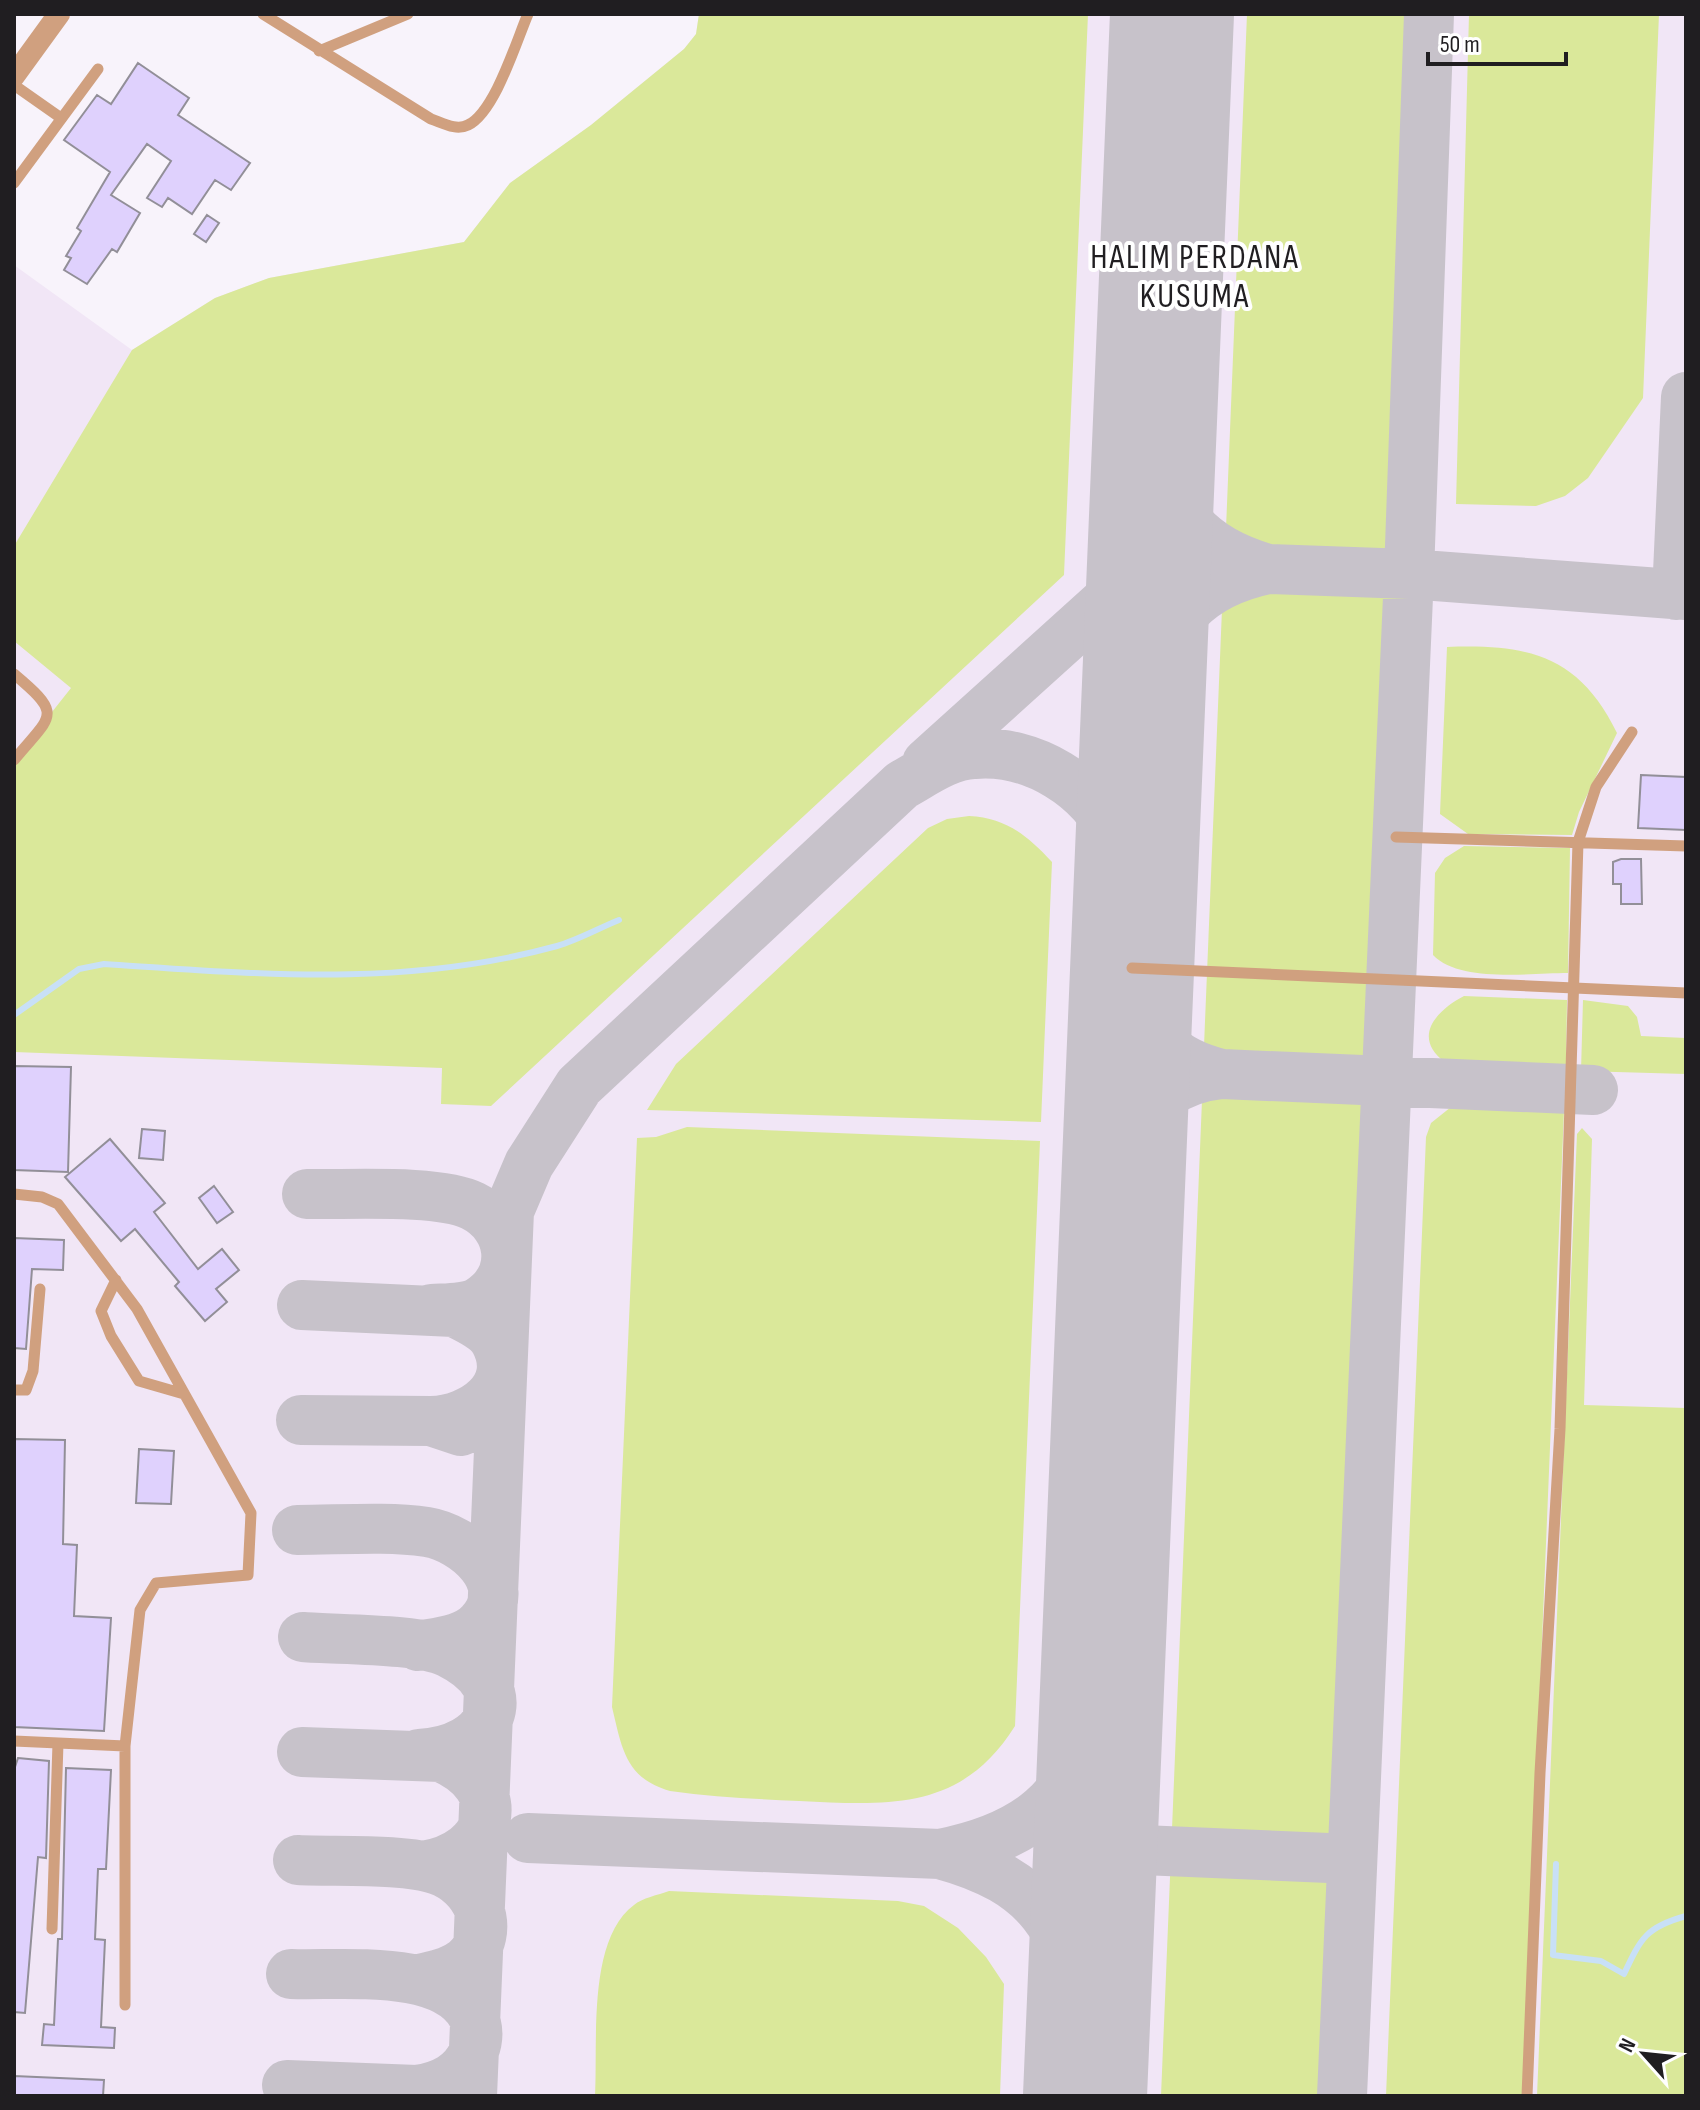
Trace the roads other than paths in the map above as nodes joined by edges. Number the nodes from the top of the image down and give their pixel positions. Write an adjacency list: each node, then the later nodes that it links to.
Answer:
1 (59, 14): 7 (street)
2 (263, 14): 5 (lane)
3 (408, 14): 5 (lane)
4 (528, 14): 5 (lane)
5 (319, 51)
6 (98, 69): 9 (lane)
7 (14, 76)
8 (14, 85): 9 (lane)
9 (61, 118): 10 (lane)
10 (14, 183)
11 (14, 674): 13 (lane)
12 (1632, 732): 15 (lane)
13 (14, 760)
14 (1396, 837): 15 (lane)
15 (1578, 842): 16 (lane); 18 (lane)
16 (1686, 846)
17 (1132, 968): 18 (lane)
18 (1574, 988): 19 (lane); 30 (lane)
19 (1686, 993)
20 (14, 1194): 21 (lane)
21 (116, 1280): 24 (lane); 24 (lane)
22 (40, 1289): 23 (lane)
23 (14, 1390)
24 (184, 1394): 27 (lane)
25 (14, 1741): 26 (lane)
26 (58, 1743): 27 (lane); 28 (lane)
27 (125, 1746): 29 (lane)
28 (52, 1929)
29 (125, 2005)
30 (1527, 2096)

